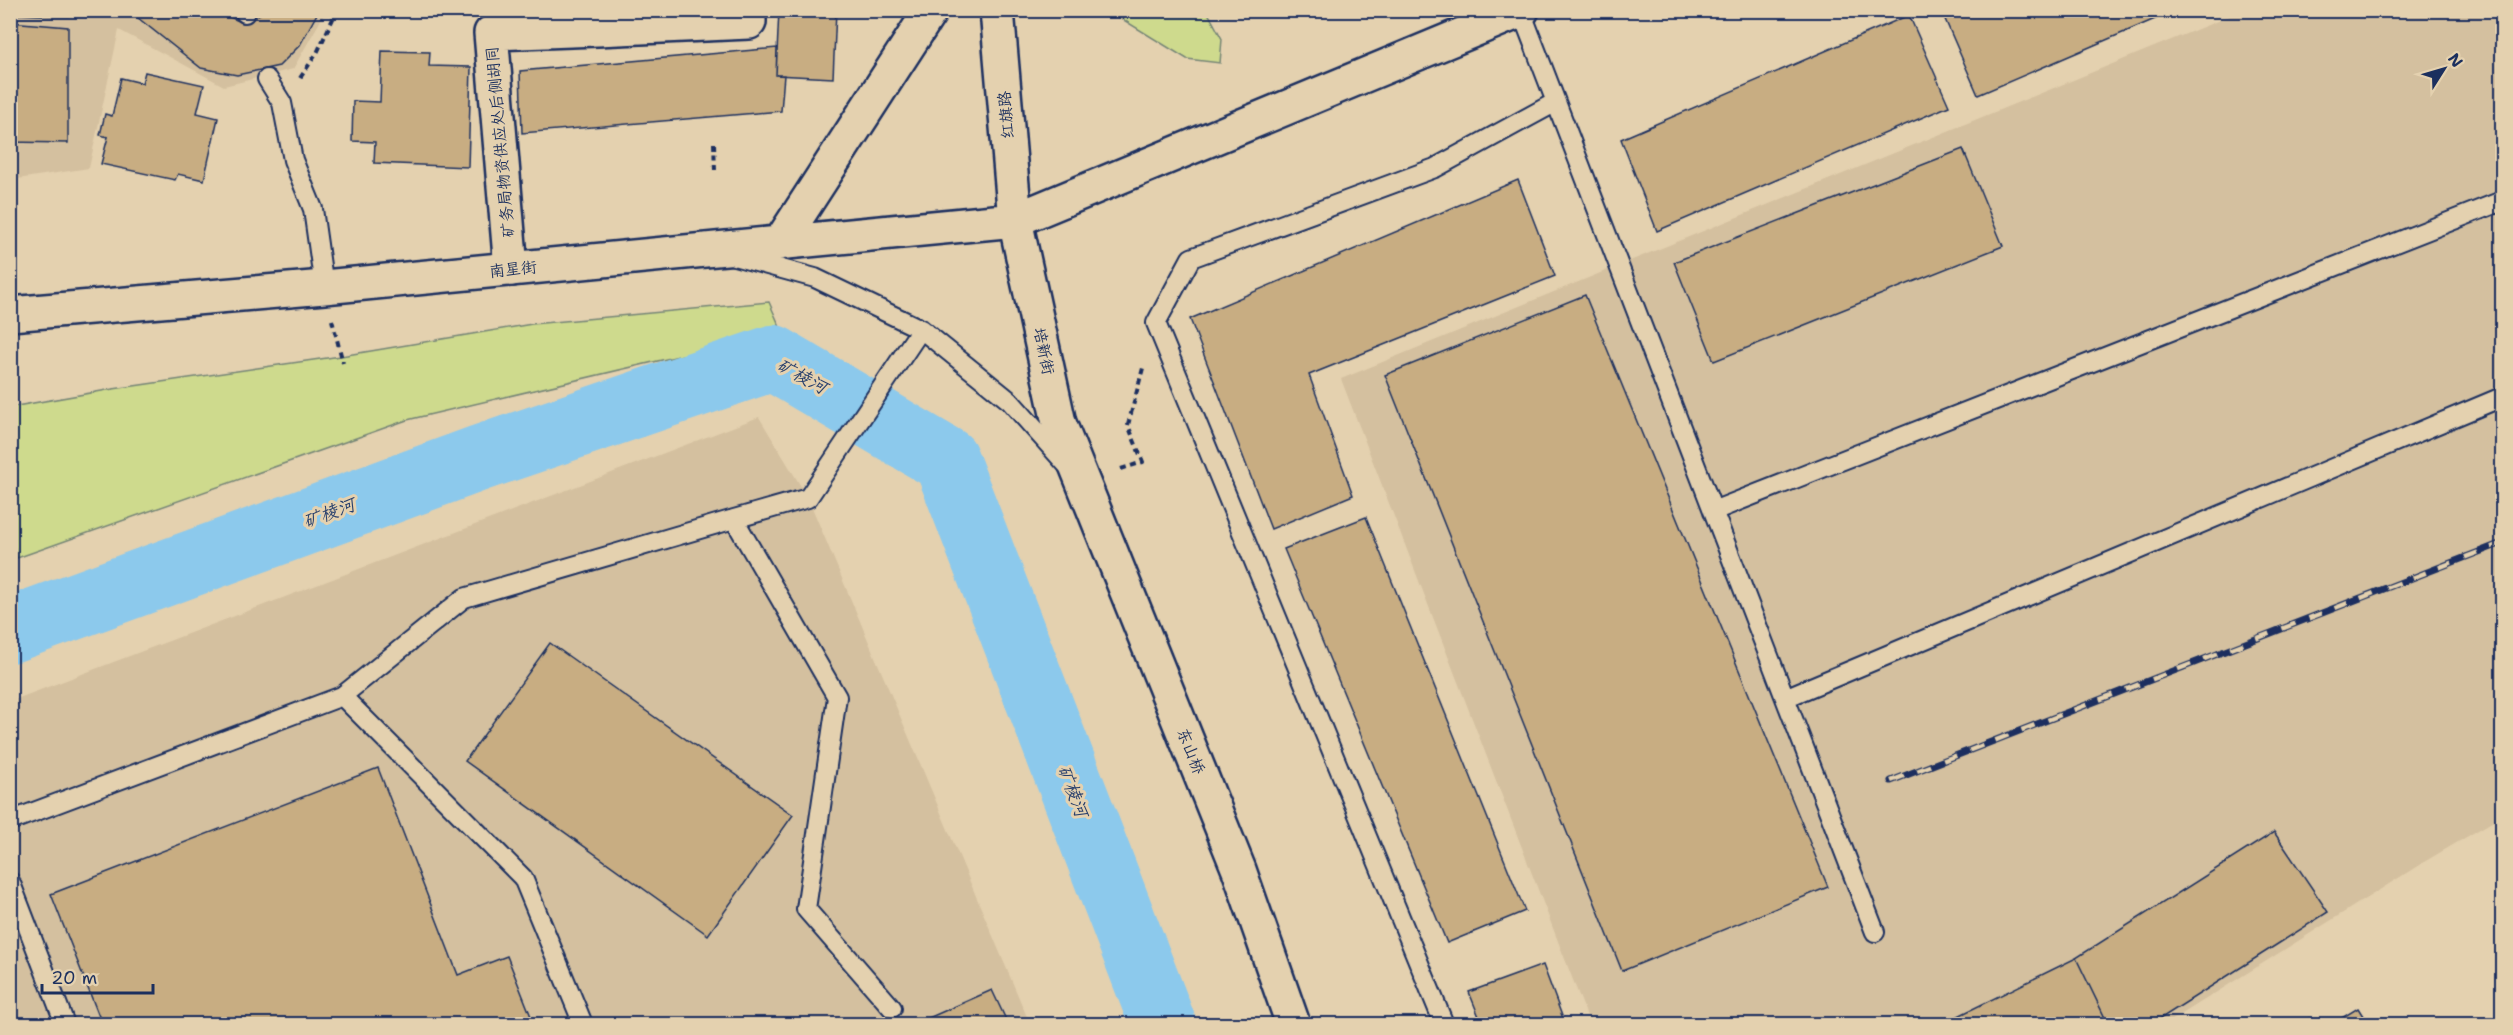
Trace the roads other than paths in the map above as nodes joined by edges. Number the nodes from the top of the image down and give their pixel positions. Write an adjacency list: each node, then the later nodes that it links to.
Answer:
1 (749, 10): 5 (street)
2 (931, 10): 10 (street)
3 (997, 10): 9 (street, 红旗路)
4 (1521, 11): 7 (lane); 9 (street, 南星街)
5 (597, 20): 12 (street, 矿务局物资供应处后侧胡同)
6 (267, 79): 13 (lane)
7 (1556, 102): 18 (lane); 29 (lane)
8 (2502, 201): 18 (lane)
9 (1016, 220): 10 (street, 南星街); 17 (street, 培新街)
10 (780, 243): 11 (street, 南星街)
11 (706, 250): 12 (street, 南星街); 15 (lane)
12 (511, 269): 13 (street, 南星街)
13 (324, 287): 14 (street, 南星街)
14 (10, 314)
15 (921, 329): 17 (lane); 19 (lane)
16 (2502, 397): 21 (lane)
17 (1081, 481): 28 (street, 东山桥)
18 (1713, 511): 21 (lane)
19 (734, 519): 20 (lane); 25 (lane)
20 (342, 696): 22 (lane); 27 (lane)
21 (1785, 698): 24 (lane)
22 (10, 821)
23 (10, 881): 26 (lane)
24 (1875, 932)
25 (892, 1008)
26 (65, 1024)
27 (583, 1024)
28 (1293, 1024)
29 (1444, 1024)

